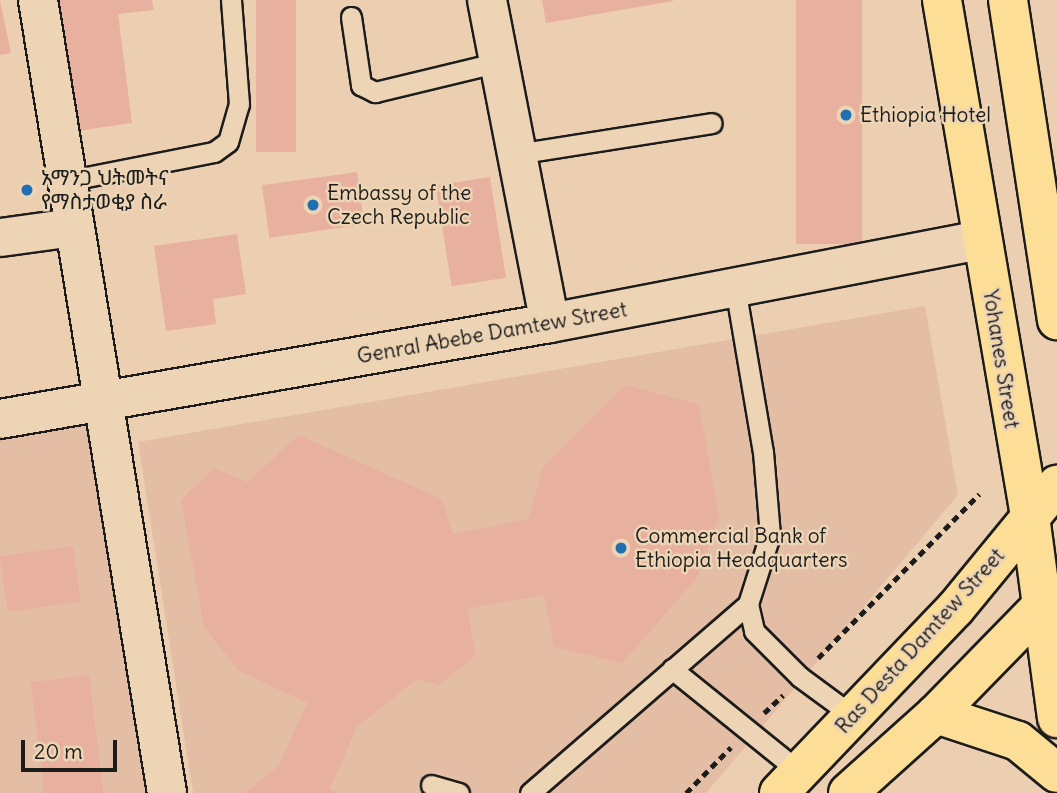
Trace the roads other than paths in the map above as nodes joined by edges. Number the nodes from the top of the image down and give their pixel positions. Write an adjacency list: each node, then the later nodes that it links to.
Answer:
1 (38, 0): 10 (main road)
2 (232, 0): 10 (lane)
3 (487, 0): 7 (main road)
4 (942, 0): 13 (main road, Yohanes Street)
5 (1008, 0): 15 (main road)
6 (351, 17): 7 (lane)
7 (499, 62): 9 (main road)
8 (712, 123): 9 (lane)
9 (517, 154): 16 (main road)
10 (66, 181): 11 (main road)
11 (73, 227): 12 (street); 17 (main road)
12 (0, 237)
13 (982, 240): 14 (main road, Genral Abebe Damtew Street); 20 (main road, Yohanes Street)
14 (735, 288): 16 (main road, Genral Abebe Damtew Street); 22 (lane)
15 (1056, 304)
16 (550, 323): 17 (main road, Genral Abebe Damtew Street)
17 (103, 402): 18 (main road, Genral Abebe Damtew Street); 30 (main road)
18 (0, 419)
19 (1057, 485): 20 (main road, Ras Desta Damtew Street)
20 (1030, 516): 21 (main road, Yohanes Street); 25 (main road, Ras Desta Damtew Street)
21 (1048, 600): 24 (main road); 26 (main road, Yohanes Street)
22 (748, 604): 23 (lane); 25 (lane)
23 (672, 669): 28 (lane); 32 (lane)
24 (936, 714): 27 (main road); 33 (main road)
25 (852, 716): 28 (main road, Ras Desta Damtew Street)
26 (1057, 718)
27 (1057, 773)
28 (790, 783)
29 (431, 785): 31 (lane)
30 (167, 793)
31 (459, 793)
32 (530, 793)
33 (848, 793)

